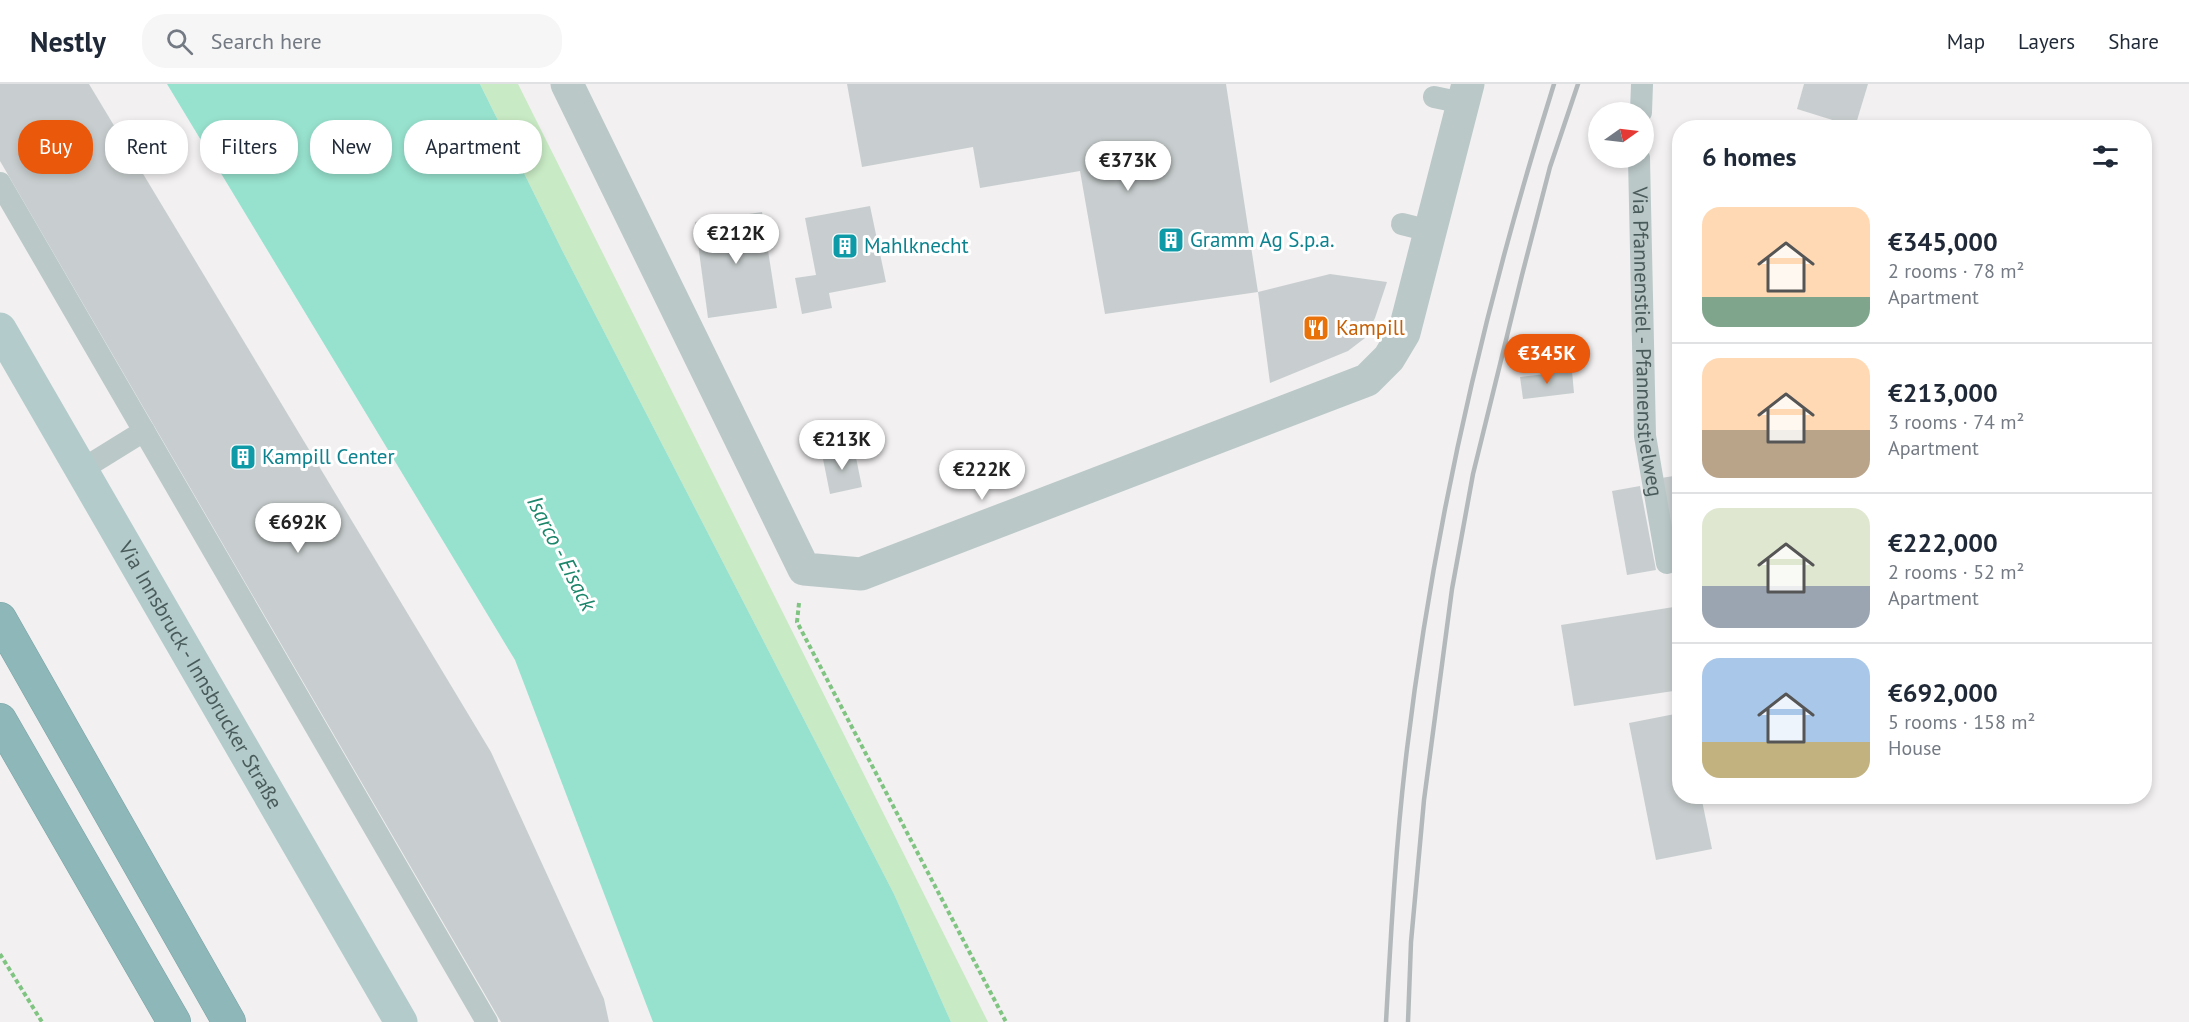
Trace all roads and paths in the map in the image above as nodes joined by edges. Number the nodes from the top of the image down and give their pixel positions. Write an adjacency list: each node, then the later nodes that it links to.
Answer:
1 (567, 84): 11 (street)
2 (1642, 84): 4 (lane)
3 (1455, 95): 11 (street)
4 (1641, 102)
5 (1639, 168): 10 (lane, Via Pfannenstiel - Pfannenstielweg)
6 (0, 183): 8 (lane)
7 (0, 329): 9 (main road, Via Innsbruck - Innsbrucker Straße)
8 (144, 431): 9 (lane); 19 (lane)
9 (81, 470): 18 (main road, Via Innsbruck - Innsbrucker Straße)
10 (1667, 563)
11 (804, 569): 20 (path)
12 (0, 619): 17 (highway)
13 (0, 720): 16 (highway)
14 (0, 954): 15 (path)
15 (42, 1022)
16 (174, 1022)
17 (229, 1022)
18 (401, 1022)
19 (487, 1022)
20 (1006, 1022)

